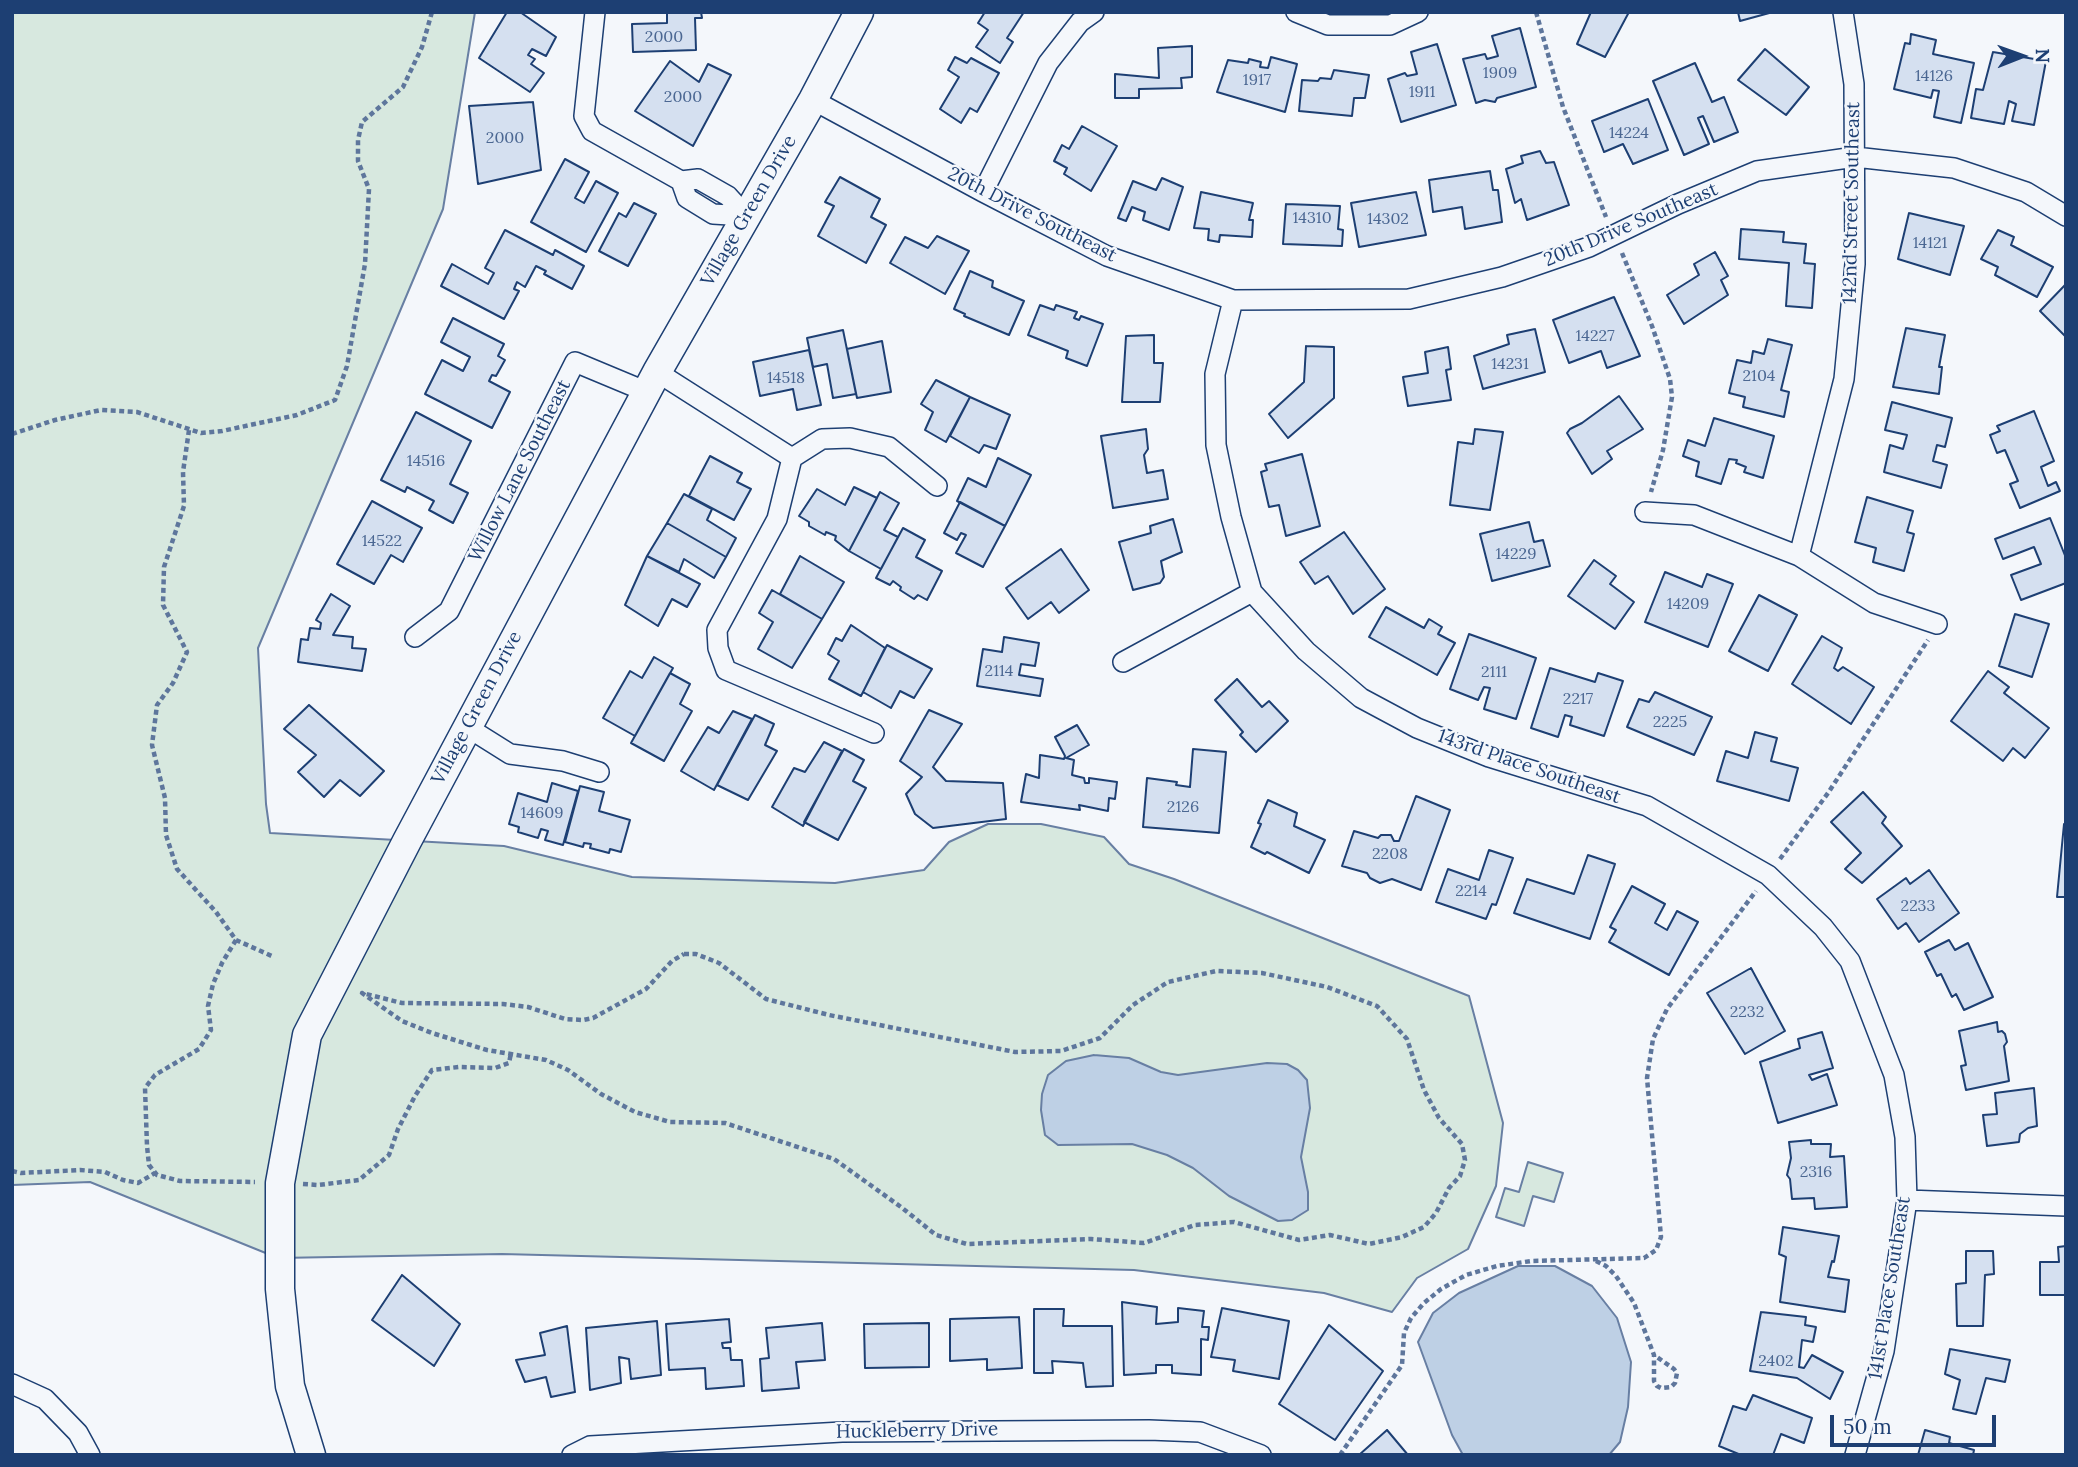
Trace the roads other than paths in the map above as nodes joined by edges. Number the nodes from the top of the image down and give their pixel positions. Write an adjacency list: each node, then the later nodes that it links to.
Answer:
1 (595, 12): 10 (street)
2 (859, 12): 7 (street, Village Green Drive)
3 (1094, 12): 9 (street)
4 (1296, 12): 5 (street)
5 (1418, 12)
6 (1843, 12): 8 (street, 142nd Street Southeast)
7 (813, 100): 9 (street, 20th Drive Southeast); 10 (street, Village Green Drive)
8 (1855, 157): 11 (street, 20th Drive Southeast); 12 (street, 20th Drive Southeast); 17 (street, 142nd Street Southeast)
9 (983, 192): 12 (street, 20th Drive Southeast)
10 (746, 216): 13 (street, Village Green Drive)
11 (2066, 216)
12 (1233, 300): 18 (street, 143rd Place Southeast)
13 (652, 382): 14 (street); 20 (street, Willow Lane Southeast); 22 (street, Village Green Drive)
14 (792, 458): 15 (street); 23 (street)
15 (937, 486)
16 (1645, 512): 17 (street)
17 (1798, 556): 19 (street)
18 (1252, 592): 21 (street); 25 (street, 143rd Place Southeast)
19 (1937, 624)
20 (415, 637)
21 (1123, 662)
22 (467, 727): 24 (street); 30 (street, Village Green Drive)
23 (874, 733)
24 (600, 772)
25 (1823, 927): 26 (street, 141st Place Southeast)
26 (1907, 1200): 27 (street); 33 (street, 141st Place Southeast)
27 (2066, 1206)
28 (12, 1384): 29 (street)
29 (90, 1455)
30 (311, 1455)
31 (572, 1455): 32 (street, Huckleberry Drive)
32 (1261, 1455)
33 (1855, 1455)

